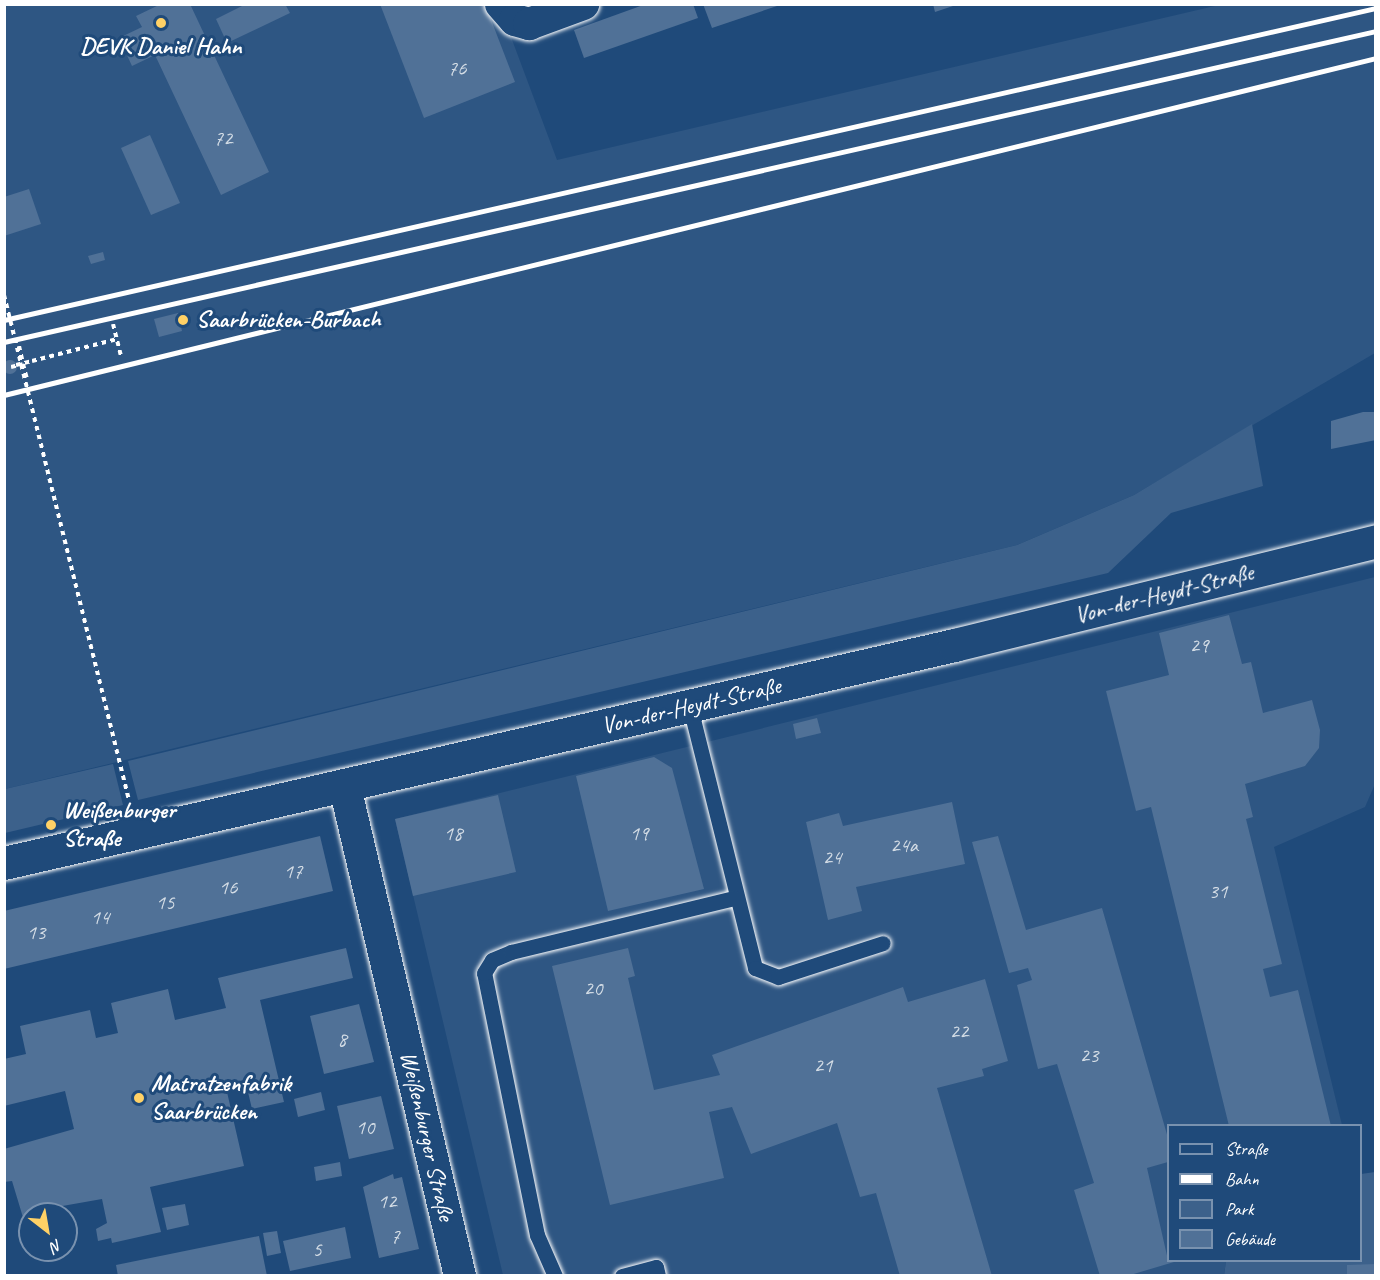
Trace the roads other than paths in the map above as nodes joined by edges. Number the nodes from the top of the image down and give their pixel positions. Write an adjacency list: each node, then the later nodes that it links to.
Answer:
1 (501, 4): 2 (street)
2 (583, 4)
3 (1376, 541): 4 (main road, Von-der-Heydt-Straße)
4 (690, 707): 5 (main road, Von-der-Heydt-Straße); 7 (lane)
5 (345, 787): 6 (main road, Von-der-Heydt-Straße); 9 (street, Weißenburger Straße)
6 (4, 863)
7 (735, 898): 8 (lane); 10 (lane)
8 (883, 943)
9 (460, 1275)
10 (555, 1275)
11 (622, 1275): 12 (lane)
12 (658, 1275)

